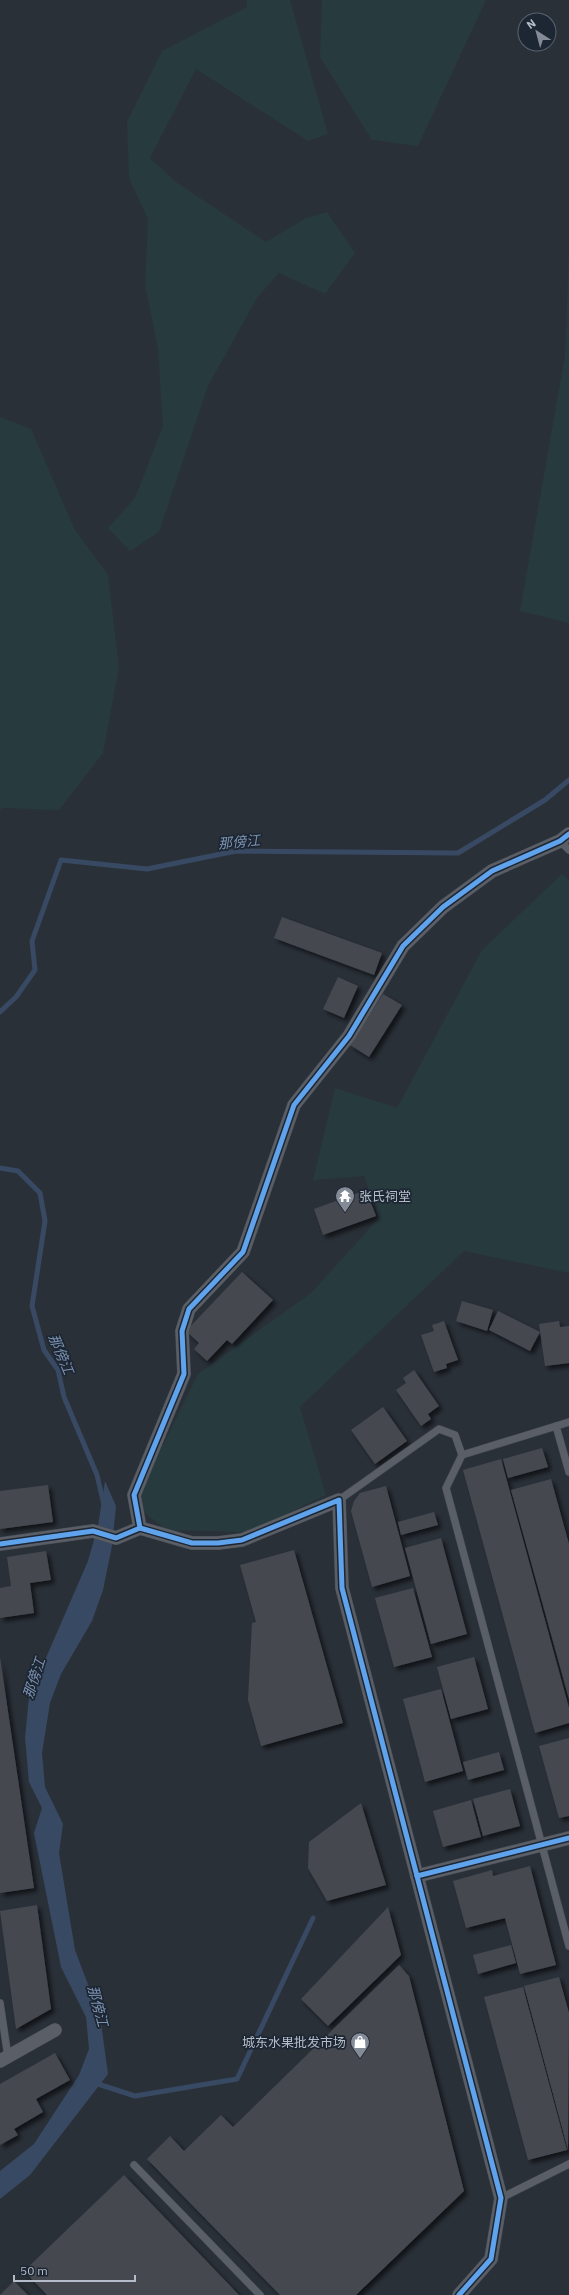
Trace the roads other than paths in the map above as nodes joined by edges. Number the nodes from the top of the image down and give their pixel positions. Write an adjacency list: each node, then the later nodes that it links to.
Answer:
1 (566, 842): 7 (street)
2 (569, 1422): 3 (lane)
3 (556, 1426): 4 (lane); 5 (lane)
4 (462, 1455): 6 (lane); 10 (lane)
5 (569, 1472)
6 (339, 1500): 7 (street); 11 (street)
7 (140, 1528): 8 (street)
8 (0, 1544)
9 (569, 1838): 10 (street)
10 (542, 1845): 11 (street); 12 (lane)
11 (417, 1876): 18 (street)
12 (569, 1946)
13 (0, 2003): 15 (lane)
14 (54, 2030): 15 (street)
15 (4, 2059)
16 (569, 2164): 18 (lane)
17 (134, 2165): 19 (lane)
18 (501, 2198): 20 (street)
19 (260, 2295)
20 (459, 2295)

